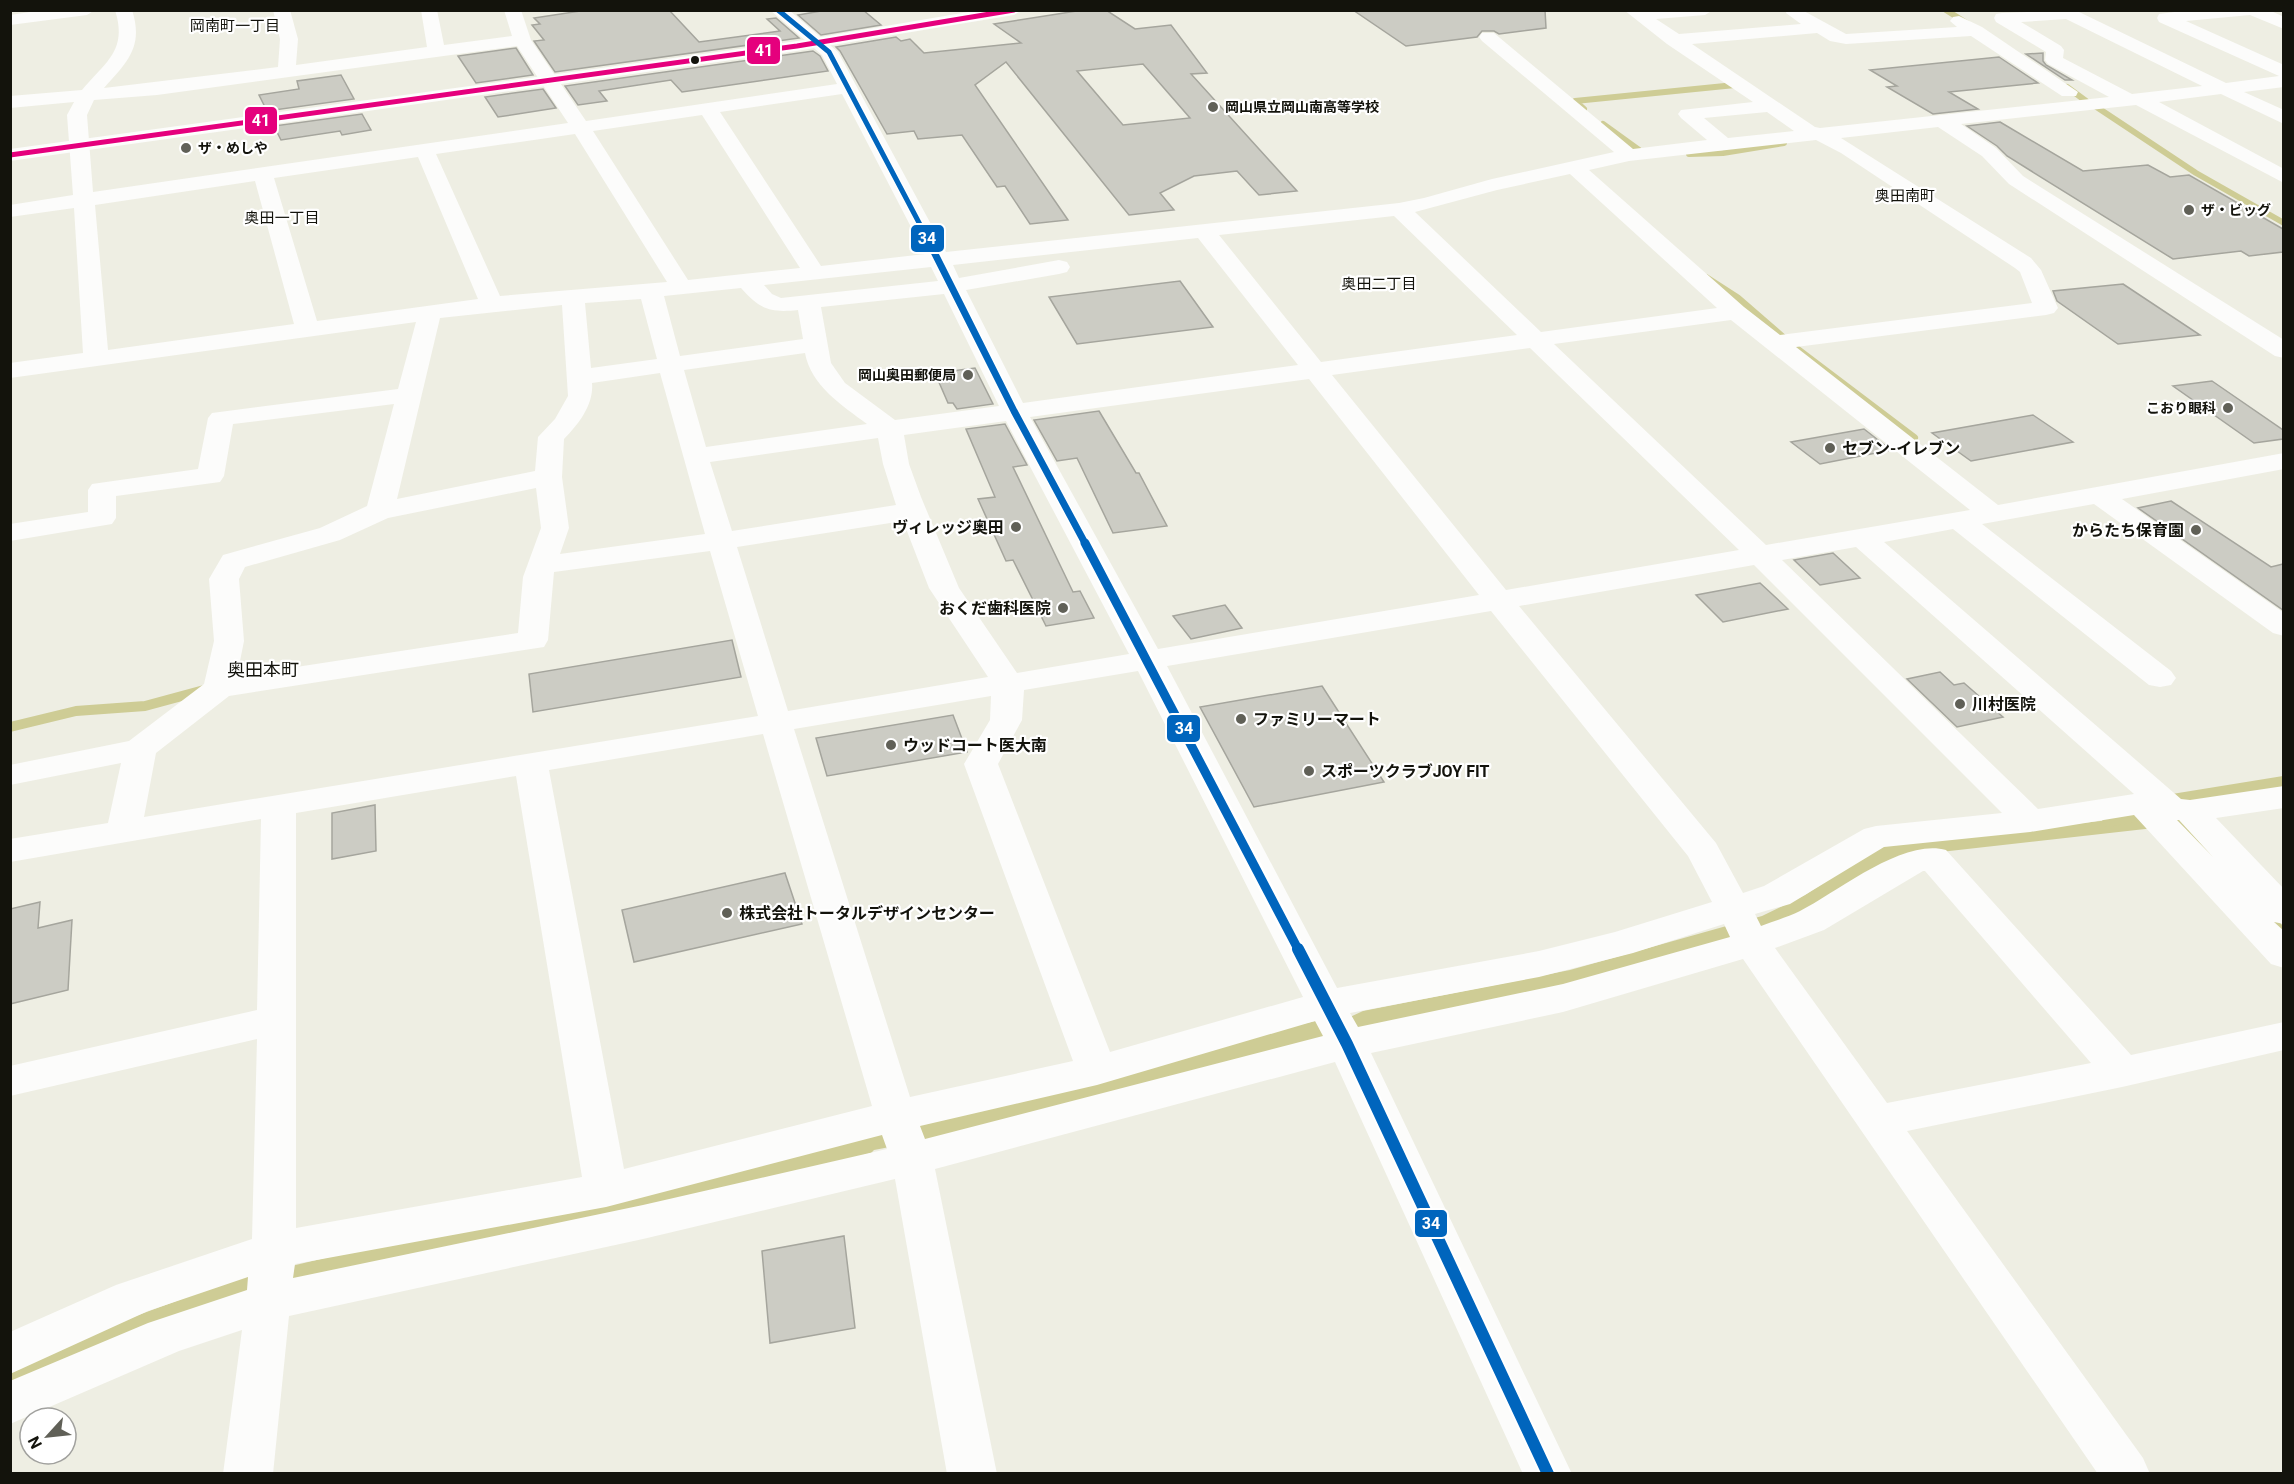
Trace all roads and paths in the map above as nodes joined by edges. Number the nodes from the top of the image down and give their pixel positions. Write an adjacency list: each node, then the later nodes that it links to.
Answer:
1 (87, 10): 15 (main road)
2 (123, 10): 30 (main road)
3 (281, 10): 24 (main road)
4 (429, 10): 23 (main road)
5 (512, 10): 20 (main road)
6 (966, 10): 21 (main road)
7 (1014, 10): 21 (main road)
8 (1705, 10): 13 (main road)
9 (1942, 10): 18 (main road)
10 (2249, 10): 25 (main road)
11 (2254, 10): 16 (main road)
12 (781, 11): 21 (main road)
13 (1636, 13): 22 (main road)
14 (1794, 13): 17 (main road)
15 (10, 20)
16 (2283, 24)
17 (1819, 27): 18 (main road); 22 (main road)
18 (1976, 31): 33 (main road)
19 (1488, 37): 45 (main road)
20 (522, 40): 23 (main road); 26 (main road)
21 (815, 40): 26 (main road); 28 (main road)
22 (1673, 40): 34 (main road)
23 (437, 52): 24 (main road)
24 (287, 71): 30 (main road)
25 (2283, 72)
26 (546, 77): 38 (main road); 40 (main road)
27 (2283, 81): 29 (main road)
28 (848, 88): 35 (main road); 54 (main road)
29 (2225, 89): 31 (main road); 31 (main road); 36 (main road)
30 (89, 94): 32 (main road); 40 (main road)
31 (2134, 100): 33 (main road); 48 (main road)
32 (10, 102)
33 (2088, 105): 37 (main road)
34 (1771, 106): 39 (main road); 41 (main road)
35 (708, 109): 38 (main road); 57 (main road)
36 (2283, 117)
37 (1941, 120): 39 (main road); 67 (main road)
38 (580, 128): 43 (main road); 56 (main road)
39 (1813, 133): 41 (main road); 65 (main road)
40 (79, 141): 42 (main road); 44 (main road); 49 (main road)
41 (1724, 144): 45 (main road)
42 (10, 147)
43 (425, 151): 47 (main road); 60 (main road)
44 (10, 155)
45 (1629, 155): 46 (main road)
46 (1574, 167): 50 (main road); 62 (main road)
47 (263, 174): 49 (main road); 63 (main road)
48 (2283, 177)
49 (84, 200): 51 (main road); 68 (main road)
50 (1399, 209): 52 (main road); 64 (main road)
51 (10, 211)
52 (1203, 230): 53 (main road); 70 (main road)
53 (1080, 244): 54 (main road); 55 (main road)
54 (939, 260): 55 (main road); 57 (main road)
55 (952, 286): 57 (main road); 74 (main road)
56 (681, 287): 57 (main road); 58 (main road)
57 (811, 288): 66 (main road)
58 (651, 291): 59 (main road); 69 (main road)
59 (573, 296): 60 (main road); 72 (main road)
60 (492, 304): 61 (main road)
61 (430, 312): 63 (main road); 73 (main road)
62 (1736, 312): 64 (main road); 65 (main road)
63 (307, 329): 68 (main road)
64 (1534, 340): 70 (main road); 87 (main road)
65 (1783, 342): 82 (main road)
66 (816, 344): 69 (main road); 75 (main road)
67 (2283, 351)
68 (96, 358): 71 (main road)
69 (670, 365): 72 (main road); 76 (main road)
70 (1314, 370): 74 (main road); 89 (main road)
71 (10, 371)
72 (580, 377): 78 (main road)
73 (408, 395): 80 (main road); 84 (main road)
74 (1014, 411): 75 (main road); 91 (main road)
75 (890, 429): 76 (main road); 81 (main road)
76 (695, 456): 86 (main road)
77 (2283, 461): 79 (main road)
78 (548, 477): 80 (main road); 88 (main road)
79 (2099, 495): 82 (main road); 90 (main road)
80 (380, 511): 94 (main road)
81 (912, 512): 86 (main road); 93 (main road)
82 (1994, 515): 83 (main road)
83 (1960, 521): 85 (main road); 92 (main road)
84 (10, 533)
85 (1862, 537): 87 (main road); 101 (main road)
86 (720, 541): 88 (main road); 95 (main road)
87 (1760, 555): 89 (main road); 102 (main road)
88 (542, 565): 94 (main road)
89 (1499, 601): 91 (main road); 106 (main road)
90 (2283, 627)
91 (1147, 658): 93 (main road); 108 (main road)
92 (2160, 678)
93 (1008, 683): 95 (main road); 112 (main road)
94 (219, 688): 96 (main road)
95 (776, 723): 97 (main road); 115 (main road)
96 (140, 749): 98 (main road); 103 (main road)
97 (531, 763): 100 (main road); 118 (main road)
98 (10, 774)
99 (2283, 797): 101 (main road)
100 (279, 805): 103 (main road); 109 (main road)
101 (2164, 809): 102 (main road); 105 (main road); 107 (main road)
102 (2030, 821): 106 (main road)
103 (124, 832): 104 (main road)
104 (10, 851)
105 (2283, 912)
106 (1743, 926): 108 (main road); 111 (main road); 113 (main road); 116 (main road)
107 (2283, 956)
108 (1325, 1004): 111 (main road); 112 (main road)
109 (276, 1020): 114 (main road); 119 (main road)
110 (2283, 1036): 113 (main road)
111 (1347, 1044): 117 (main road); 125 (main road)
112 (1097, 1070): 115 (main road)
113 (2121, 1072): 116 (main road)
114 (10, 1081)
115 (895, 1116): 117 (main road); 118 (main road)
116 (1877, 1121): 126 (main road)
117 (912, 1159): 120 (main road); 124 (main road)
118 (606, 1190): 119 (main road)
119 (274, 1250): 120 (main road); 121 (main road)
120 (268, 1302): 122 (main road); 123 (main road)
121 (10, 1354)
122 (10, 1403)
123 (248, 1473)
124 (972, 1473)
125 (1548, 1473)
126 (2126, 1473)

